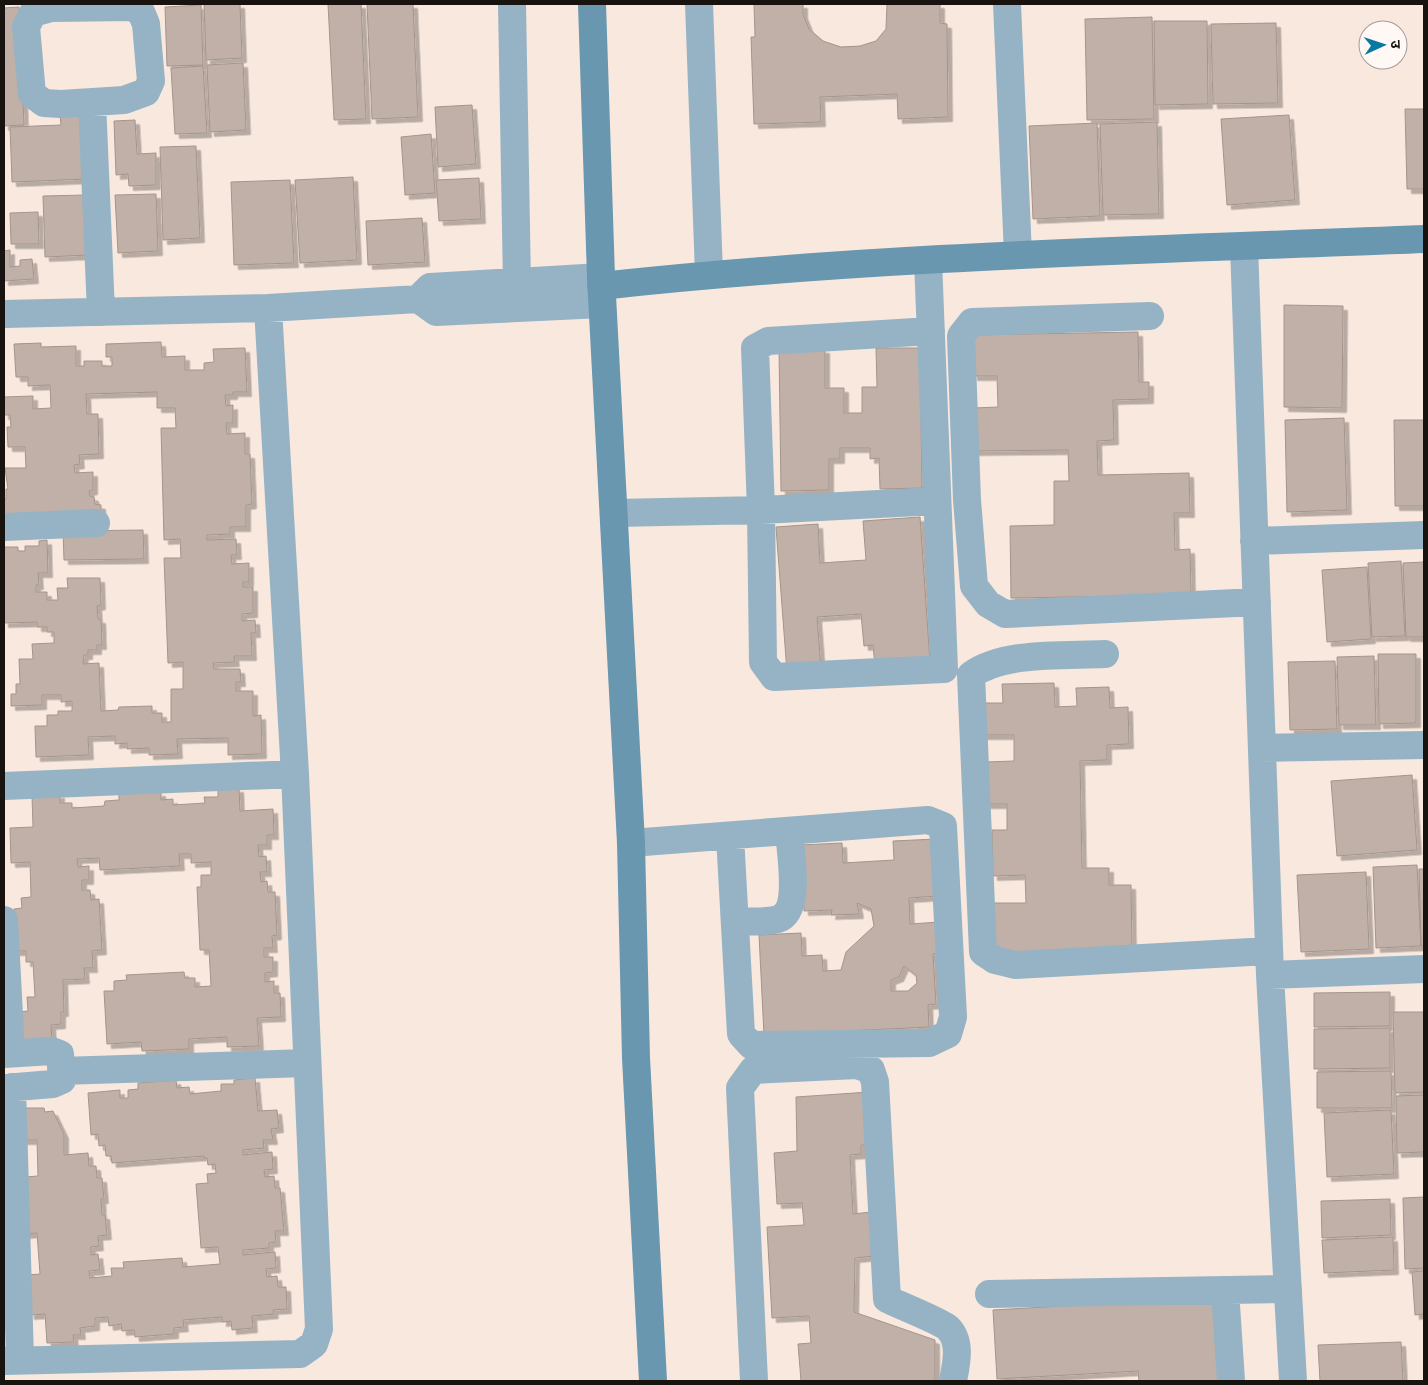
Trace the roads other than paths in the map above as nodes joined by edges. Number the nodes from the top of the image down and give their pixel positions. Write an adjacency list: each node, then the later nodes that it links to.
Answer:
1 (512, 4): 12 (street)
2 (592, 4): 13 (street)
3 (699, 4): 11 (street)
4 (1007, 4): 9 (street)
5 (91, 6): 6 (street); 6 (street)
6 (92, 102): 16 (street)
7 (1424, 239): 8 (street)
8 (1244, 246): 9 (street); 26 (street)
9 (1018, 256): 10 (street)
10 (928, 260): 11 (street); 19 (street)
11 (709, 274): 13 (street)
12 (517, 284): 13 (street); 14 (street)
13 (601, 289): 14 (street); 22 (street)
14 (418, 299): 15 (street)
15 (268, 308): 16 (street); 31 (street)
16 (101, 312): 17 (street)
17 (4, 314)
18 (1150, 316): 27 (street)
19 (931, 331): 20 (street); 21 (street)
20 (938, 501): 21 (street); 21 (street)
21 (761, 510): 22 (street)
22 (615, 513): 35 (street)
23 (96, 523): 24 (street)
24 (4, 527)
25 (1424, 535): 26 (street)
26 (1254, 541): 27 (street)
27 (1256, 602): 30 (street)
28 (1105, 654): 38 (street)
29 (1424, 745): 30 (street)
30 (1262, 748): 38 (street)
31 (295, 774): 32 (street); 41 (street)
32 (4, 786)
33 (789, 831): 34 (street); 37 (street); 37 (street)
34 (730, 836): 35 (street); 37 (street)
35 (631, 843): 48 (street)
36 (4, 920): 40 (street)
37 (735, 921)
38 (1270, 963): 39 (street); 44 (street)
39 (1424, 969)
40 (7, 1054): 42 (street)
41 (306, 1063): 42 (street); 47 (street)
42 (61, 1071): 43 (street)
43 (8, 1087): 47 (street)
44 (1288, 1289): 45 (street); 52 (street)
45 (1226, 1290): 46 (street); 51 (street)
46 (989, 1294)
47 (12, 1361)
48 (653, 1381)
49 (754, 1381): 50 (street)
50 (953, 1381)
51 (1231, 1381)
52 (1293, 1381)

